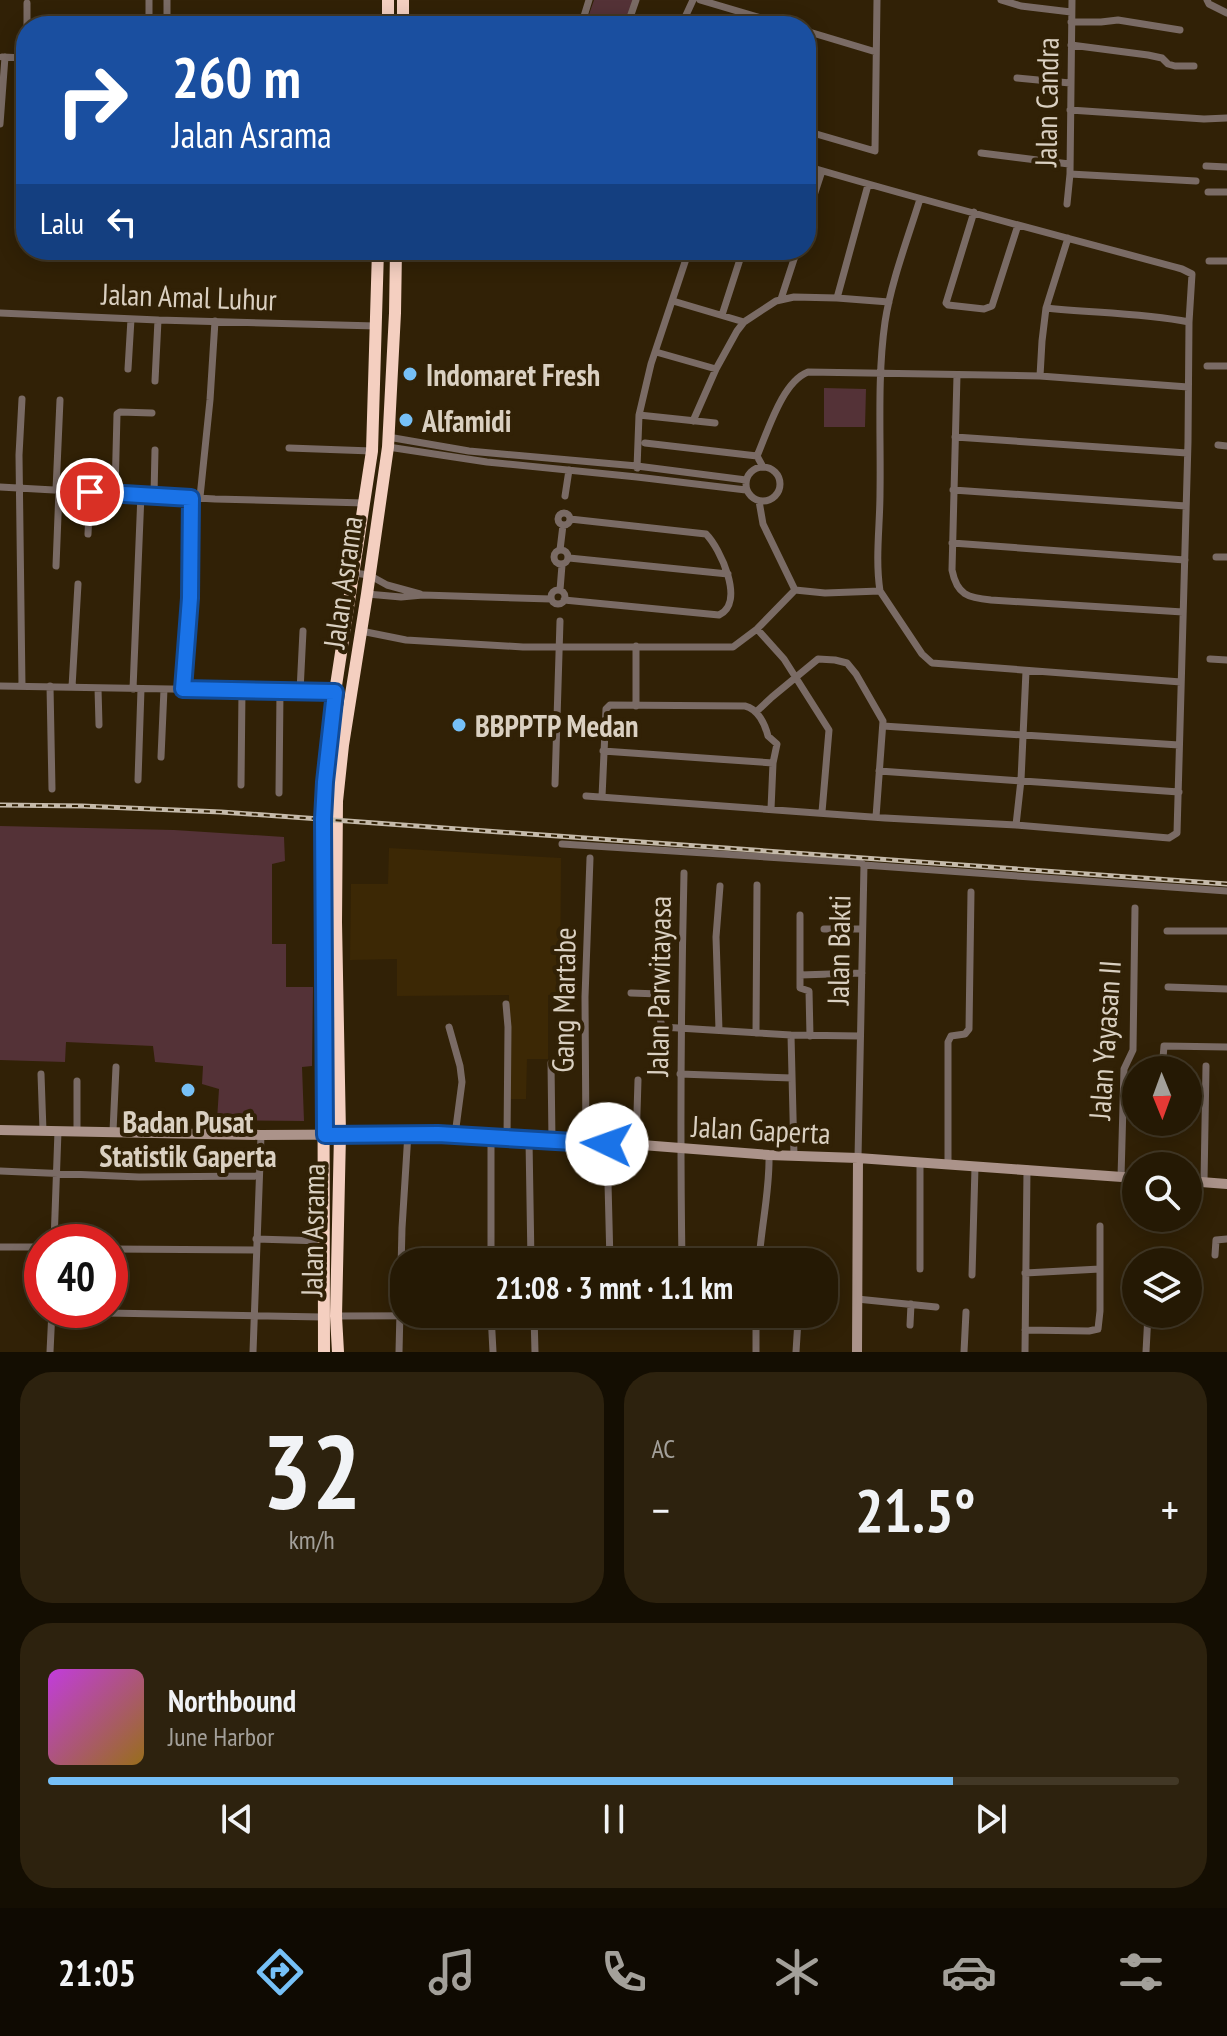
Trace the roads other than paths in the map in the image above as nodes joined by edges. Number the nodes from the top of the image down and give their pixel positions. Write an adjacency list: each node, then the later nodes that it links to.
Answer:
1 (700, 0): 10 (street)
2 (877, 0): 15 (street)
3 (1001, 0): 7 (street)
4 (1072, 0): 7 (street, Jalan Candra)
5 (1207, 0): 8 (street)
6 (27, 3): 9 (street)
7 (1071, 12): 11 (street, Jalan Candra)
8 (1227, 13)
9 (27, 16)
10 (754, 16)
11 (1071, 22): 12 (street); 14 (street, Jalan Candra)
12 (1180, 30)
13 (816, 34): 15 (street)
14 (1071, 45): 17 (street); 19 (street, Jalan Candra)
15 (876, 52): 23 (street)
16 (2, 57): 22 (street)
17 (1194, 66)
18 (1017, 78): 19 (street)
19 (1070, 83): 20 (street, Jalan Candra)
20 (1070, 110): 21 (street); 25 (street, Jalan Candra)
21 (1227, 118)
22 (0, 124)
23 (816, 134)
24 (981, 153): 25 (street)
25 (1069, 164): 30 (street, Jalan Candra)
26 (1206, 166): 27 (street)
27 (1227, 167)
28 (816, 169): 29 (street)
29 (822, 171): 32 (street); 33 (street)
30 (1070, 174): 31 (street); 37 (street, Jalan Candra)
31 (1196, 181)
32 (868, 185): 36 (street); 48 (street)
33 (816, 189)
34 (1208, 192): 35 (street)
35 (1227, 192)
36 (920, 199): 38 (street); 51 (street)
37 (1067, 204)
38 (974, 212): 39 (street); 39 (street)
39 (1018, 225): 40 (street)
40 (1068, 238): 52 (street); 59 (street)
41 (378, 260): 60 (highway, Jalan Asrama)
42 (396, 260): 78 (highway, Jalan Asrama)
43 (686, 260): 50 (street)
44 (740, 260): 54 (street)
45 (794, 260): 49 (street)
46 (1209, 261): 47 (street)
47 (1227, 261)
48 (837, 298): 49 (street); 51 (street)
49 (781, 299): 58 (street)
50 (673, 301): 54 (street); 61 (street)
51 (889, 302): 66 (street)
52 (1046, 308): 59 (street); 68 (street)
53 (0, 313): 55 (street, Jalan Amal Luhur)
54 (722, 315): 58 (street)
55 (131, 319): 56 (street, Jalan Amal Luhur); 64 (street)
56 (158, 320): 57 (street, Jalan Amal Luhur); 69 (street)
57 (215, 321): 60 (street, Jalan Amal Luhur); 101 (street)
58 (744, 322): 65 (street)
59 (1189, 322): 70 (street)
60 (376, 326): 82 (highway, Jalan Asrama)
61 (656, 352): 65 (street); 74 (street)
62 (1207, 366): 63 (street)
63 (1227, 366)
64 (128, 369)
65 (716, 369): 75 (street)
66 (881, 372): 67 (street); 85 (street); 121 (street)
67 (957, 375): 68 (street); 77 (street)
68 (1040, 376): 70 (street)
69 (155, 381)
70 (1188, 387): 83 (street)
71 (22, 399): 92 (street)
72 (60, 400): 93 (street)
73 (152, 413): 97 (street)
74 (639, 415): 75 (street); 86 (street)
75 (693, 421): 76 (street)
76 (715, 423)
77 (955, 437): 83 (street); 95 (street)
78 (388, 442): 84 (street); 84 (street); 116 (highway, Jalan Asrama)
79 (645, 443): 85 (street)
80 (289, 448): 82 (street)
81 (155, 450): 99 (street)
82 (372, 451): 103 (highway, Jalan Asrama)
83 (1187, 453): 104 (street)
84 (468, 455): 86 (street); 88 (street)
85 (757, 456): 87 (street)
86 (637, 466): 89 (street); 90 (street)
87 (763, 467): 90 (street); 102 (street)
88 (569, 470): 89 (street); 100 (street)
89 (637, 477): 94 (street)
90 (746, 480): 94 (street)
91 (0, 487): 92 (street)
92 (20, 489): 93 (street); 140 (street)
93 (57, 490): 96 (street); 113 (street)
94 (746, 490): 102 (street)
95 (953, 490): 104 (street); 106 (street)
96 (90, 492): 97 (street); 105 (street)
97 (115, 493): 98 (street)
98 (141, 494): 99 (street); 144 (street)
99 (154, 495): 101 (street)
100 (565, 496)
101 (195, 497): 103 (street); 146 (street)
102 (759, 501): 120 (street)
103 (365, 503): 114 (highway, Jalan Asrama)
104 (1186, 506): 111 (street)
105 (88, 534)
106 (952, 543): 111 (street); 127 (street)
107 (560, 550): 110 (street); 112 (street); 115 (street)
108 (1216, 557): 109 (street)
109 (1227, 557)
110 (569, 558): 112 (street); 115 (street)
111 (1185, 560): 127 (street)
112 (562, 565): 119 (street)
113 (56, 566)
114 (354, 573): 116 (street); 150 (highway, Jalan Asrama)
115 (728, 574): 126 (street)
116 (369, 575): 118 (street); 122 (highway, Jalan Asrama)
117 (78, 584): 142 (street)
118 (387, 585): 123 (street); 124 (street)
119 (560, 590): 125 (street); 126 (street)
120 (795, 590): 121 (street); 129 (street)
121 (880, 591): 136 (street)
122 (367, 594): 124 (street); 131 (highway, Jalan Asrama)
123 (423, 595): 124 (street); 125 (street)
124 (386, 596)
125 (551, 599): 126 (street)
126 (564, 600)
127 (1183, 612): 138 (street)
128 (560, 621): 133 (street)
129 (757, 629): 132 (street); 137 (street)
130 (303, 631): 149 (street)
131 (368, 632): 133 (street); 220 (highway, Jalan Asrama)
132 (636, 646): 133 (street); 151 (street)
133 (560, 647): 163 (street)
134 (1210, 659): 135 (street)
135 (1227, 660)
136 (1026, 671): 138 (street); 155 (street)
137 (795, 677): 152 (street); 154 (street); 171 (street)
138 (1181, 682): 156 (street)
139 (0, 686): 140 (street)
140 (22, 686): 141 (street)
141 (50, 686): 142 (street); 165 (street)
142 (72, 687): 143 (street)
143 (98, 688): 144 (street); 153 (street)
144 (137, 689): 145 (street); 161 (street)
145 (164, 689): 146 (street); 158 (street)
146 (183, 689): 147 (street)
147 (242, 690): 148 (street); 164 (street)
148 (280, 691): 149 (street); 167 (street)
149 (300, 691): 150 (street)
150 (335, 692): 222 (highway, Jalan Asrama)
151 (636, 706): 152 (street); 157 (street)
152 (756, 712): 159 (street)
153 (99, 725)
154 (883, 726): 155 (street); 160 (street)
155 (1022, 735): 156 (street); 162 (street)
156 (1179, 745): 166 (street)
157 (603, 751): 159 (street); 169 (street)
158 (161, 757)
159 (773, 763): 170 (street)
160 (879, 771): 162 (street); 172 (street)
161 (138, 780)
162 (1021, 780): 166 (street); 173 (street)
163 (555, 784)
164 (241, 785)
165 (52, 789)
166 (1179, 792): 173 (street)
167 (279, 793)
168 (586, 796): 169 (street)
169 (602, 797): 170 (street)
170 (771, 809): 171 (street)
171 (822, 812): 172 (street)
172 (876, 817): 173 (street)
173 (1016, 825)
174 (562, 844): 176 (street)
175 (590, 858): 229 (street, Gang Martabe)
176 (864, 865): 180 (street, Jalan Bakti); 185 (street, Jalan Bakti)
177 (684, 873): 197 (street, Jalan Parwitayasa)
178 (757, 885): 199 (street)
179 (720, 886): 198 (street)
180 (1227, 891)
181 (971, 892): 237 (street)
182 (1135, 908): 204 (street, Jalan Yayasan II)
183 (800, 915): 190 (street)
184 (824, 929): 185 (street)
185 (861, 929): 189 (street, Jalan Bakti)
186 (1167, 931): 187 (street)
187 (1227, 931)
188 (659, 962): 194 (street)
189 (862, 973): 190 (street); 202 (street, Jalan Bakti)
190 (800, 975): 201 (street)
191 (1168, 987): 192 (street)
192 (1227, 989)
193 (631, 993): 194 (street)
194 (659, 994): 197 (street)
195 (506, 1004): 226 (street)
196 (449, 1027): 223 (street)
197 (680, 1028): 198 (street); 210 (street, Jalan Parwitayasa)
198 (719, 1030): 199 (street)
199 (756, 1033): 200 (street)
200 (791, 1035): 201 (street); 211 (street)
201 (810, 1036): 202 (street)
202 (860, 1036): 235 (street, Jalan Bakti)
203 (1227, 1047): 205 (street)
204 (1130, 1056)
205 (1163, 1056)
206 (551, 1063): 228 (street)
207 (1206, 1066): 244 (street)
208 (116, 1067): 218 (street)
209 (41, 1074): 215 (street)
210 (680, 1074): 211 (street); 232 (street, Jalan Parwitayasa)
211 (792, 1078): 234 (street)
212 (638, 1080): 231 (street)
213 (77, 1081): 217 (street)
214 (0, 1130): 215 (street, Jalan Gaperta)
215 (43, 1131): 216 (street, Jalan Gaperta)
216 (58, 1131): 217 (street, Jalan Gaperta); 241 (street)
217 (77, 1131): 218 (street, Jalan Gaperta)
218 (113, 1131): 221 (street, Jalan Gaperta)
219 (408, 1133): 220 (street, Jalan Gaperta); 223 (street, Jalan Gaperta); 253 (street)
220 (340, 1134): 222 (street, Jalan Gaperta); 272 (highway, Jalan Asrama)
221 (261, 1135): 222 (street, Jalan Gaperta); 242 (street)
222 (325, 1135): 250 (highway, Jalan Asrama)
223 (447, 1135): 225 (street, Jalan Gaperta)
224 (1123, 1136): 243 (street, Jalan Yayasan II)
225 (491, 1138): 226 (street, Jalan Gaperta); 254 (street)
226 (507, 1139): 227 (street, Jalan Gaperta)
227 (529, 1140): 228 (street, Jalan Gaperta); 255 (street)
228 (552, 1141): 229 (street, Jalan Gaperta)
229 (586, 1143): 230 (street, Jalan Gaperta)
230 (607, 1144): 231 (street, Jalan Gaperta); 256 (street)
231 (636, 1145): 232 (street, Jalan Gaperta)
232 (682, 1149): 233 (street, Jalan Gaperta); 257 (street, Jalan Parwitayasa)
233 (769, 1155): 234 (street, Jalan Gaperta); 258 (street)
234 (794, 1156): 235 (street, Jalan Gaperta)
235 (858, 1158): 236 (street, Jalan Gaperta); 266 (street, Jalan Bakti)
236 (920, 1162): 237 (street, Jalan Gaperta); 262 (street)
237 (948, 1164): 238 (street, Jalan Gaperta)
238 (975, 1167): 239 (street, Jalan Gaperta); 265 (street)
239 (1027, 1169): 243 (street, Jalan Gaperta); 264 (street)
240 (0, 1171): 241 (street)
241 (57, 1172): 242 (street); 246 (street)
242 (259, 1176): 248 (street)
243 (1121, 1177)
244 (1204, 1182): 245 (street)
245 (1227, 1184)
246 (55, 1224)
247 (1100, 1226): 263 (street)
248 (256, 1239): 250 (street); 260 (street)
249 (1227, 1239): 261 (street)
250 (323, 1241): 274 (highway, Jalan Asrama)
251 (0, 1247): 252 (street)
252 (24, 1247)
253 (402, 1248)
254 (491, 1248)
255 (531, 1248)
256 (610, 1248)
257 (682, 1248)
258 (760, 1248)
259 (128, 1249): 260 (street)
260 (256, 1250): 271 (street)
261 (1215, 1255)
262 (920, 1269)
263 (1100, 1269): 264 (street); 283 (street)
264 (1025, 1273): 283 (street)
265 (972, 1275)
266 (857, 1299): 267 (street); 293 (street, Jalan Bakti)
267 (911, 1304): 268 (street); 275 (street)
268 (936, 1307)
269 (966, 1312): 294 (street)
270 (128, 1313): 271 (street)
271 (253, 1315): 274 (street); 285 (street)
272 (336, 1316): 273 (street); 287 (highway, Jalan Asrama)
273 (390, 1316)
274 (322, 1317): 286 (highway, Jalan Asrama)
275 (910, 1325)
276 (51, 1328): 284 (street)
277 (401, 1328): 288 (street)
278 (492, 1328): 289 (street)
279 (534, 1328): 290 (street)
280 (756, 1328): 291 (street)
281 (797, 1328): 292 (street)
282 (1147, 1328): 296 (street)
283 (1025, 1330): 295 (street)
284 (50, 1352)
285 (253, 1352)
286 (324, 1352)
287 (338, 1352)
288 (399, 1352)
289 (493, 1352)
290 (535, 1352)
291 (756, 1352)
292 (796, 1352)
293 (857, 1352)
294 (964, 1352)
295 (1025, 1352)
296 (1146, 1352)

